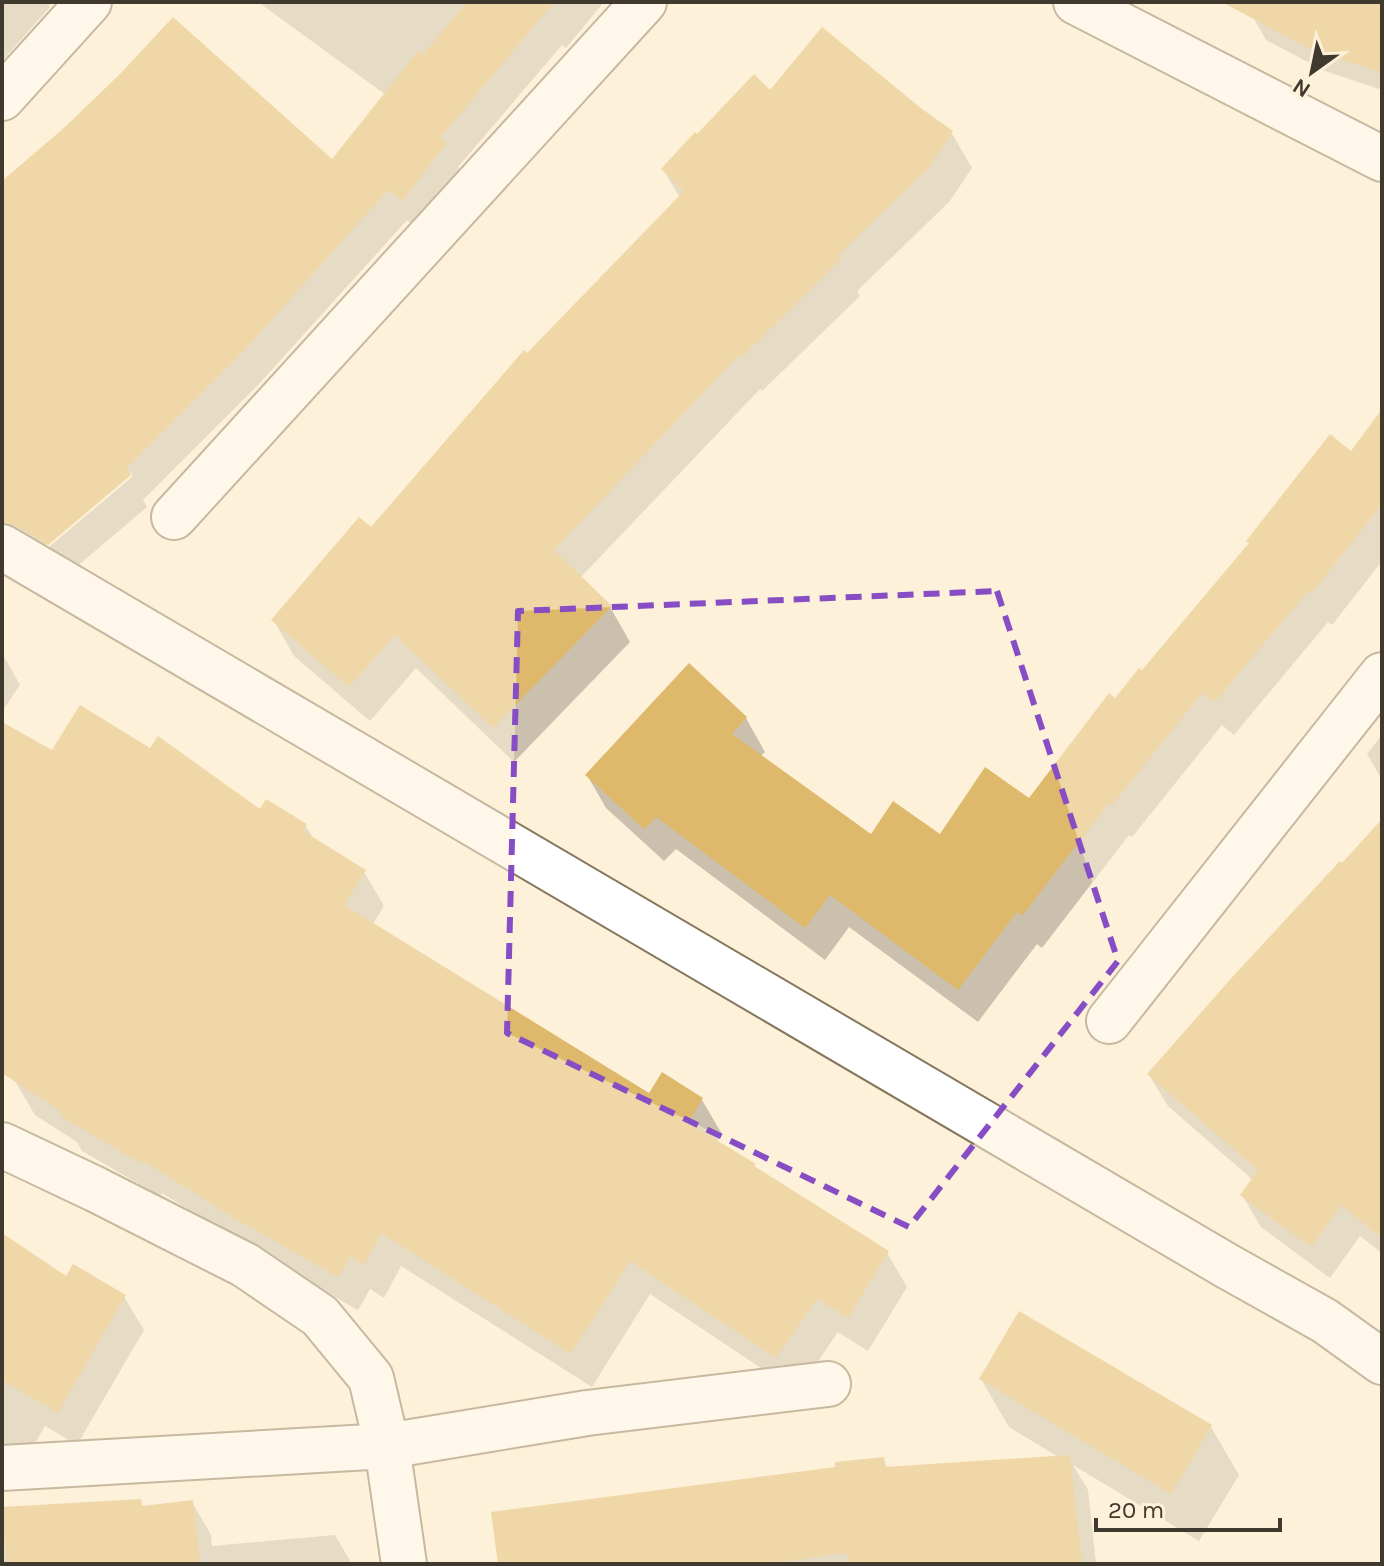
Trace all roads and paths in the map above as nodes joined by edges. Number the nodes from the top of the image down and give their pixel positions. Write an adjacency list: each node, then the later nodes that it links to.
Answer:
1 (89, 2): 4 (street)
2 (644, 2): 6 (street)
3 (1076, 2): 5 (street)
4 (2, 98)
5 (1382, 159)
6 (174, 517)
7 (2, 547): 11 (street)
8 (1382, 675): 9 (street)
9 (1109, 1021)
10 (2, 1145): 13 (street)
11 (1382, 1362)
12 (828, 1384): 13 (street)
13 (387, 1446): 14 (street); 15 (street)
14 (2, 1468)
15 (404, 1564)

